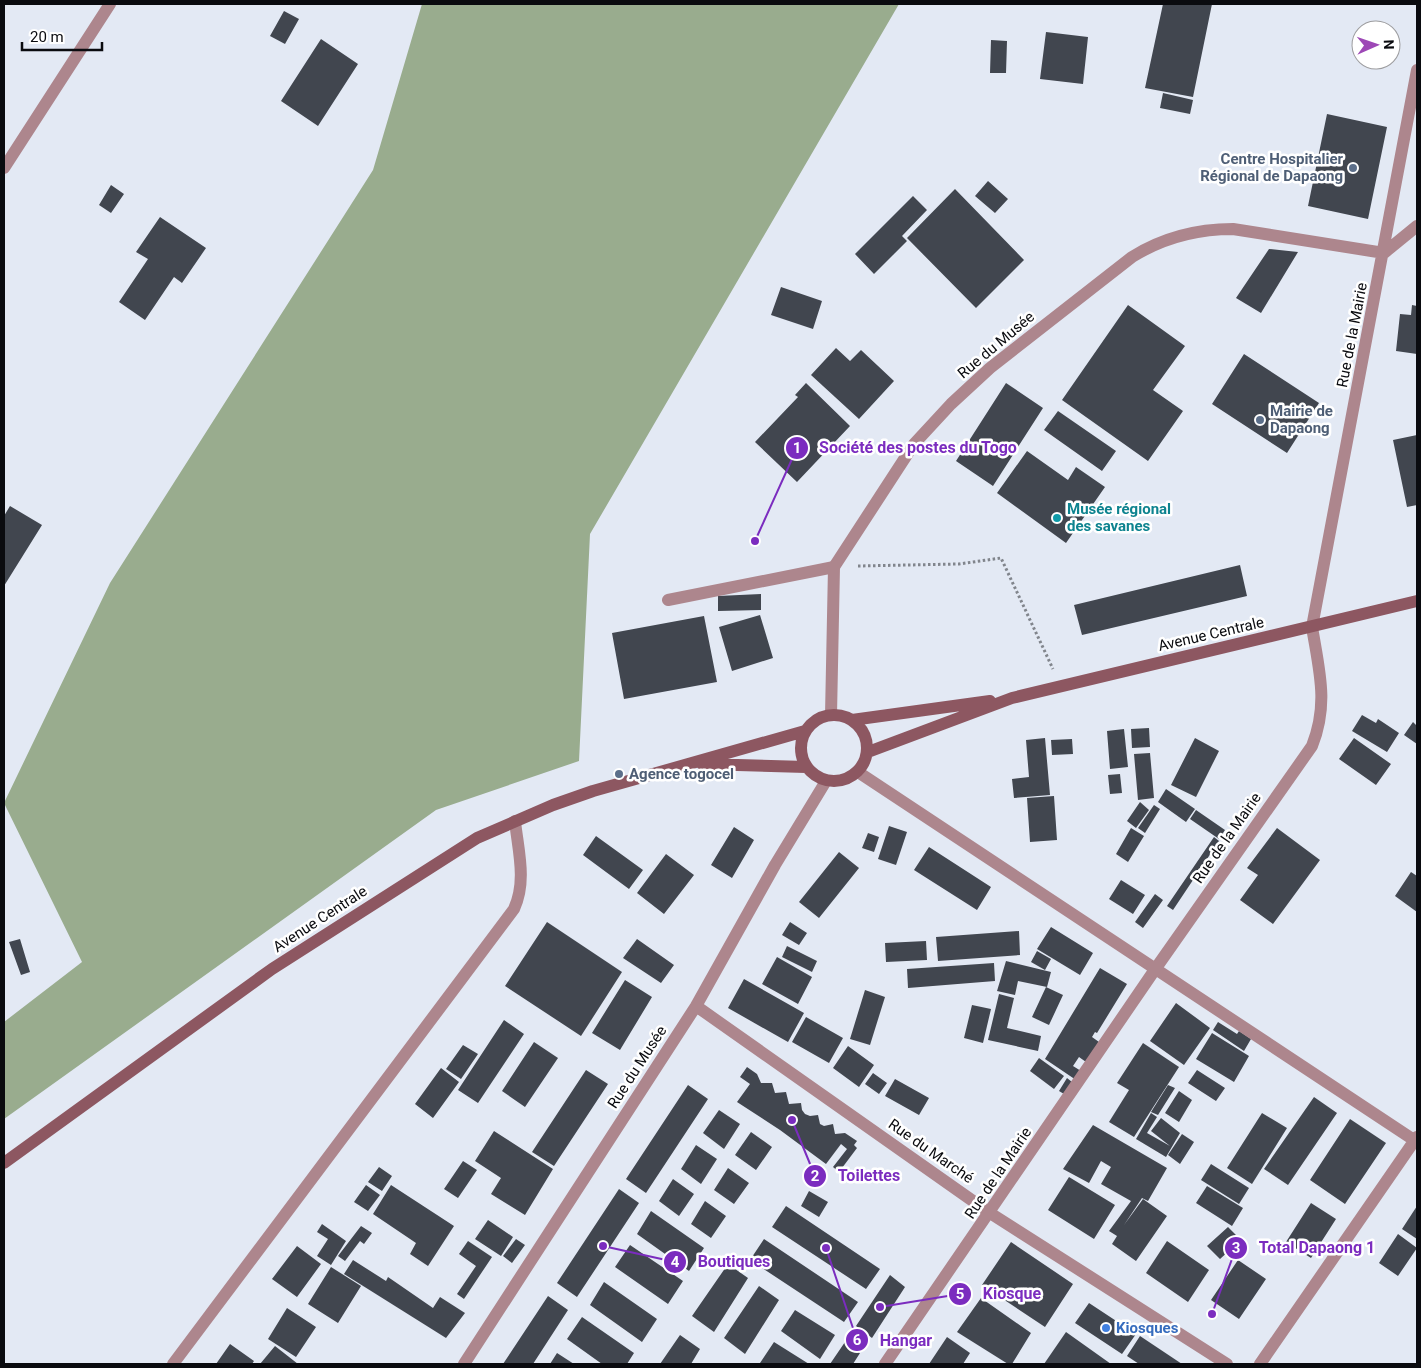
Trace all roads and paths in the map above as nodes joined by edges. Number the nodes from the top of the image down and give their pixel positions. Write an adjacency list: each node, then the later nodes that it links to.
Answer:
1 (110, 4): 3 (street)
2 (1417, 70): 5 (street, Rue de la Mairie)
3 (4, 168)
4 (1417, 226): 5 (street)
5 (1384, 253): 6 (street, Rue du Musée); 9 (street, Rue de la Mairie)
6 (834, 566): 7 (street); 10 (path); 12 (street)
7 (668, 600)
8 (1417, 601): 9 (main road, Avenue Centrale)
9 (1312, 627): 10 (main road, Avenue Centrale); 21 (street, Rue de la Mairie)
10 (1060, 685): 11 (main road, Avenue Centrale)
11 (1012, 698): 13 (main road, Avenue Centrale); 15 (main road, Avenue Centrale)
12 (831, 715): 13 (main road); 14 (main road)
13 (852, 720): 15 (main road)
14 (805, 731): 16 (main road, Avenue Centrale); 17 (main road)
15 (868, 752): 18 (main road)
16 (687, 764): 17 (main road, Avenue Centrale); 20 (main road, Avenue Centrale)
17 (806, 767): 19 (main road)
18 (858, 772): 19 (main road); 21 (street)
19 (826, 781): 22 (street, Rue du Musée)
20 (515, 821): 24 (main road, Avenue Centrale); 26 (street)
21 (1156, 968): 23 (street); 25 (street, Rue de la Mairie)
22 (696, 1006): 25 (street, Rue du Marché); 27 (street, Rue du Musée)
23 (1416, 1140): 30 (street)
24 (4, 1163)
25 (990, 1213): 28 (street, Rue de la Mairie); 29 (street, Rue du Marché)
26 (173, 1364)
27 (464, 1364)
28 (885, 1364)
29 (1227, 1364)
30 (1260, 1364)

